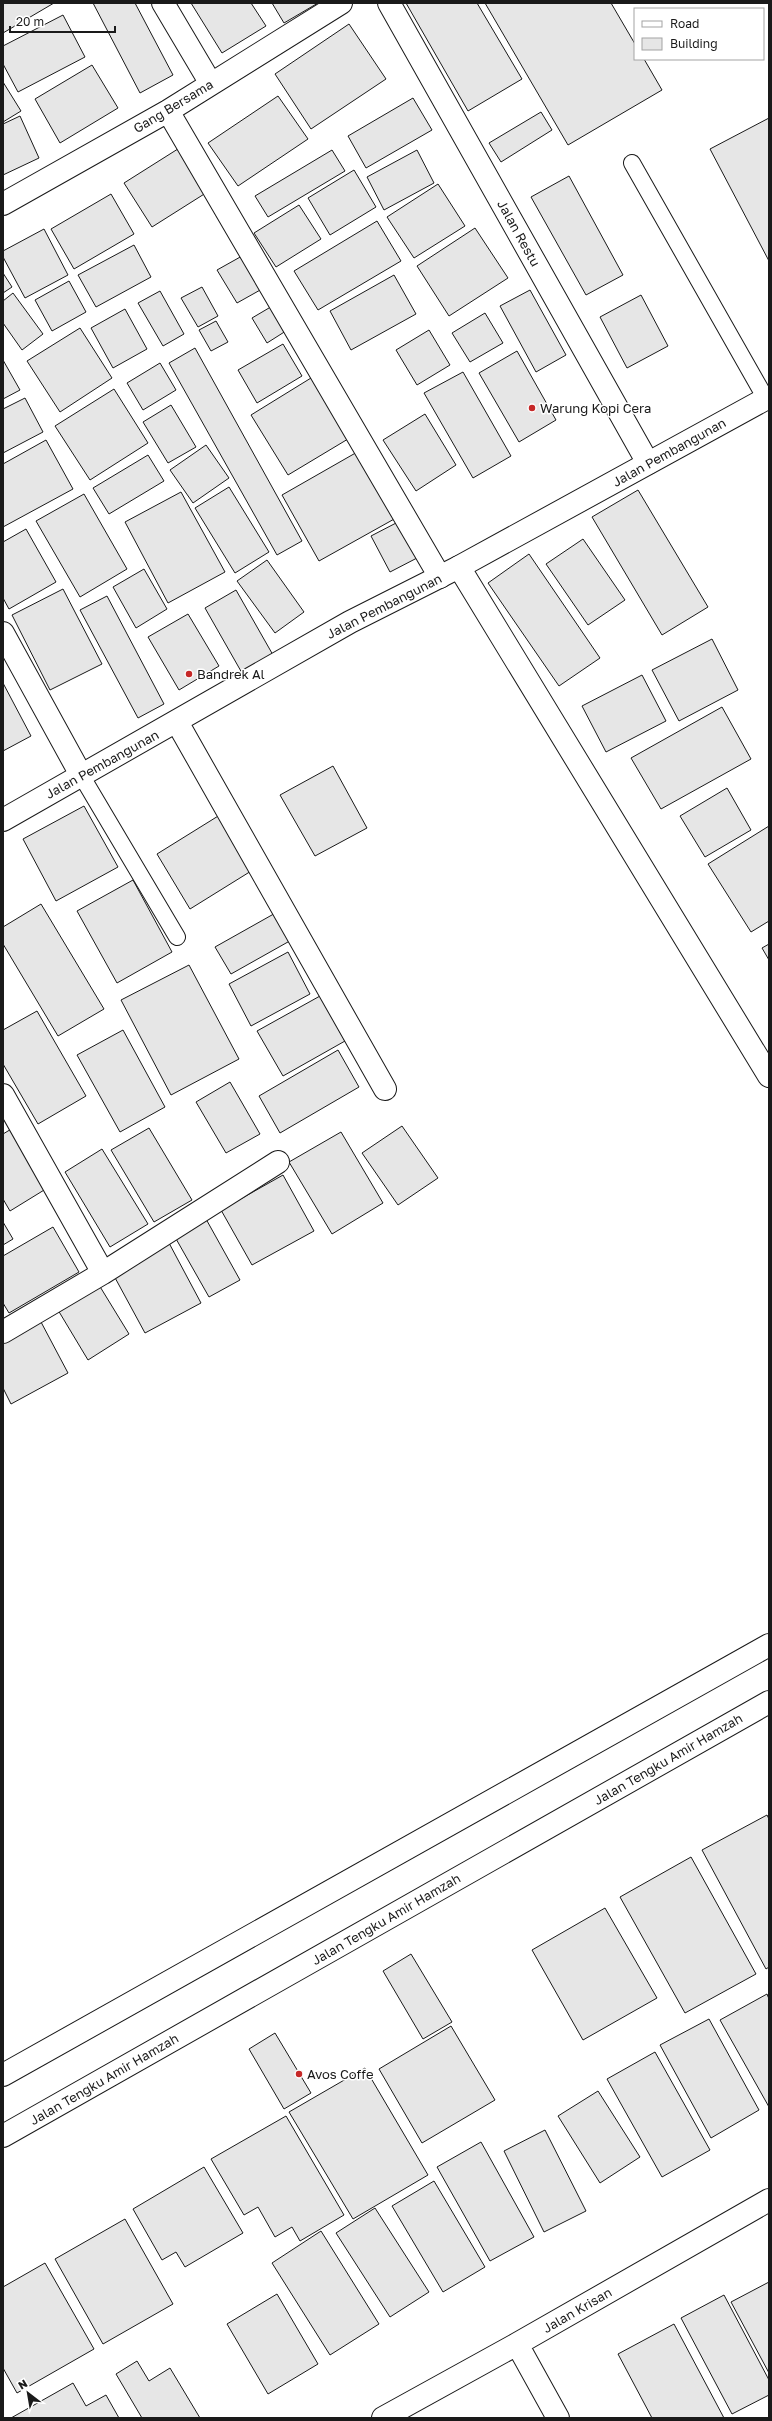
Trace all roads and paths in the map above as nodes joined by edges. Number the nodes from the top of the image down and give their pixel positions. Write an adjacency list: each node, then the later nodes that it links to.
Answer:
1 (163, 3): 4 (street)
2 (341, 3): 4 (street, Gang Bersama)
3 (389, 3): 9 (street, Jalan Restu)
4 (211, 84): 5 (street, Gang Bersama)
5 (168, 111): 7 (street, Gang Bersama); 11 (street)
6 (632, 163): 8 (lane)
7 (3, 204)
8 (768, 398): 9 (street, Jalan Pembangunan)
9 (648, 463): 10 (street, Jalan Pembangunan)
10 (459, 567): 11 (street, Jalan Pembangunan); 17 (street)
11 (440, 577): 13 (street, Jalan Pembangunan)
12 (3, 633): 14 (street)
13 (177, 722): 14 (street, Jalan Pembangunan); 18 (street)
14 (81, 775): 15 (street, Jalan Pembangunan); 16 (lane)
15 (3, 820)
16 (177, 937)
17 (769, 1076)
18 (385, 1089)
19 (3, 1095): 21 (street)
20 (278, 1162): 21 (street)
21 (103, 1273): 22 (street)
22 (3, 1332)
23 (769, 1646): 25 (street)
24 (769, 1702): 26 (street, Jalan Tengku Amir Hamzah)
25 (3, 2075)
26 (3, 2136)
27 (769, 2200): 28 (street, Jalan Krisan)
28 (517, 2344): 29 (street, Jalan Krisan); 30 (street)
29 (383, 2418)
30 (558, 2418)

